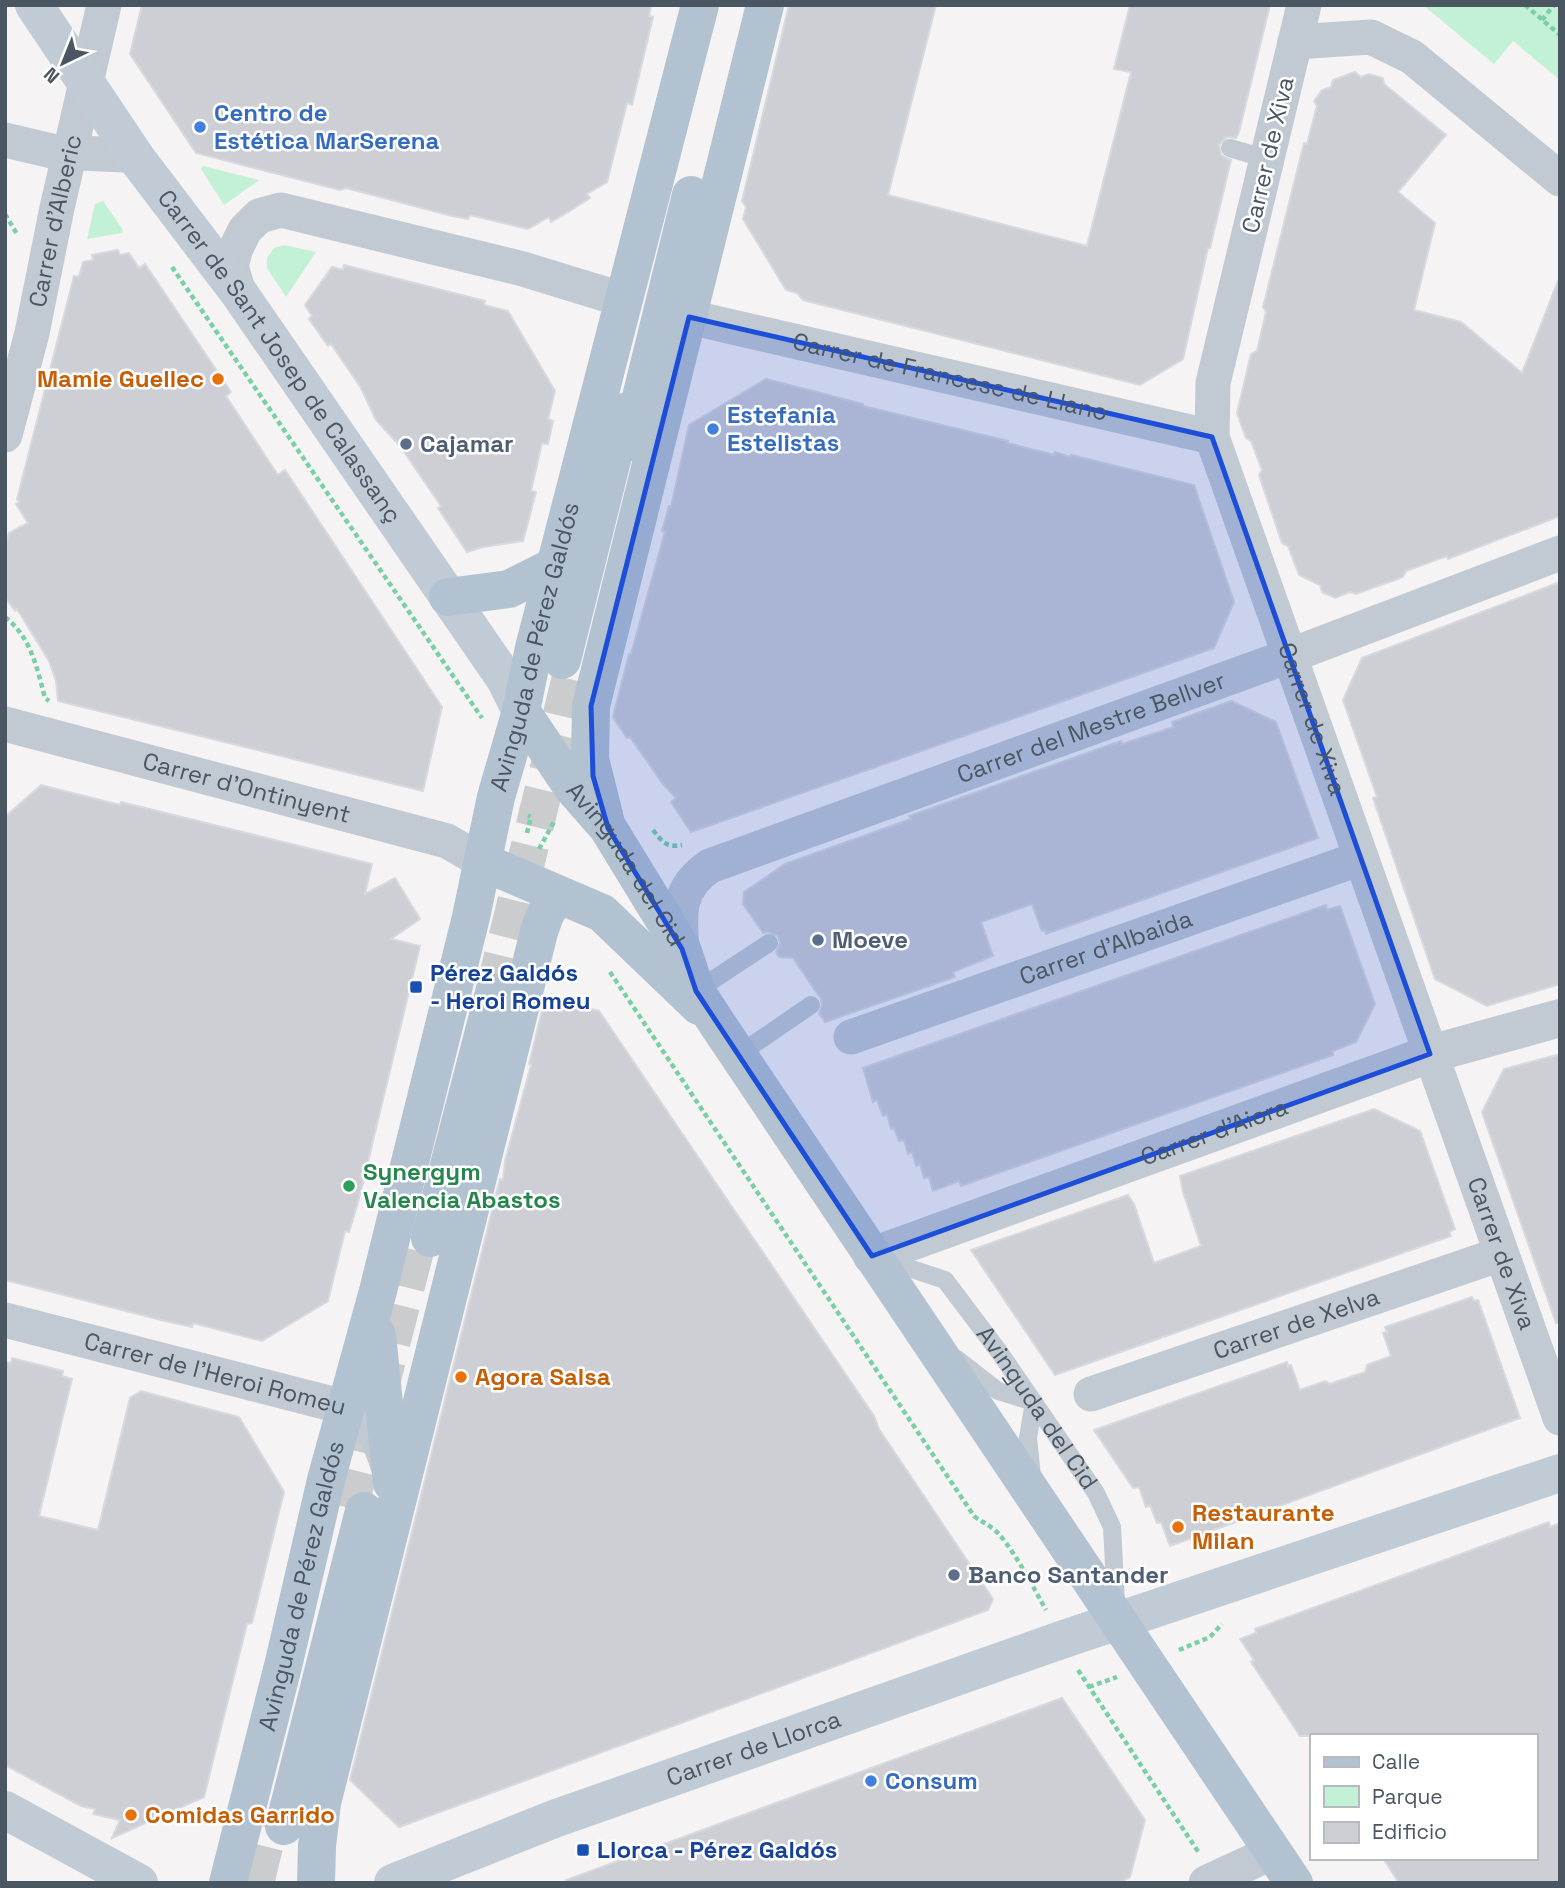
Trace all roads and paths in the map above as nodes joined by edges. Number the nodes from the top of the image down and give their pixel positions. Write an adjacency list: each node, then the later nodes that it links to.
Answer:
1 (34, 5): 13 (main road, Carrer de Sant Josep de Calassanç)
2 (104, 5): 13 (street, Carrer d'Alberic)
3 (700, 5): 24 (main road, Avinguda de Pérez Galdós)
4 (724, 5): 5 (main road, Avinguda de Pérez Galdós)
5 (739, 5)
6 (765, 5): 25 (main road)
7 (1304, 5): 12 (street, Carrer de Xiva)
8 (1525, 5): 10 (path)
9 (1554, 5): 10 (path)
10 (1542, 20): 11 (path)
11 (1560, 35)
12 (1295, 42): 18 (street, Carrer de Xiva); 19 (street)
13 (87, 85): 16 (street, Carrer d'Alberic); 17 (main road, Carrer de Sant Josep de Calassanç)
14 (5, 140): 16 (street)
15 (1230, 148): 18 (lane)
16 (70, 153): 17 (street); 26 (street, Carrer d'Alberic)
17 (137, 159): 23 (main road, Carrer de Sant Josep de Calassanç)
18 (1267, 159): 27 (street, Carrer de Xiva)
19 (1560, 179)
20 (5, 214): 21 (path)
21 (19, 238)
22 (166, 258): 35 (path)
23 (239, 293): 24 (street); 30 (main road, Carrer de Sant Josep de Calassanç)
24 (624, 300): 29 (main road, Avinguda de Pérez Galdós)
25 (689, 317): 27 (street, Carrer de Francesc de Llano); 39 (main road)
26 (5, 435)
27 (1212, 438): 31 (street, Carrer de Xiva)
28 (1560, 553): 31 (street, Carrer del Mestre Bellver)
29 (555, 566): 30 (main road); 34 (main road, Avinguda de Pérez Galdós)
30 (448, 597): 34 (main road, Carrer de Sant Josep de Calassanç)
31 (1289, 656): 41 (street, Carrer de Xiva); 45 (street, Carrer del Mestre Bellver)
32 (5, 698): 33 (street)
33 (5, 707)
34 (521, 711): 37 (main road, Avinguda del Cid); 42 (main road, Avinguda de Pérez Galdós)
35 (484, 721)
36 (5, 724): 42 (street, Carrer d'Ontinyent)
37 (583, 799): 39 (main road, Avinguda del Cid); 43 (path)
38 (531, 817): 40 (path)
39 (608, 828): 45 (main road, Avinguda del Cid)
40 (527, 834)
41 (1361, 858): 51 (street, Carrer d'Albaida); 53 (street, Carrer de Xiva)
42 (483, 862): 43 (main road, Avinguda del Cid); 57 (main road, Avinguda de Pérez Galdós)
43 (546, 890): 52 (main road, Avinguda del Cid); 66 (main road, Avinguda de Pérez Galdós)
44 (769, 943): 48 (lane)
45 (682, 949): 48 (main road, Avinguda del Cid)
46 (604, 963): 68 (path)
47 (487, 991): 54 (main road)
48 (696, 991): 52 (main road, Avinguda del Cid)
49 (811, 1005): 52 (lane)
50 (1560, 1018): 53 (street, Carrer d'Aiora)
51 (851, 1037)
52 (728, 1040): 56 (main road, Avinguda del Cid)
53 (1430, 1054): 55 (street, Carrer de Xiva); 56 (street, Carrer d'Aiora)
54 (425, 1237)
55 (1501, 1254): 60 (street, Carrer de Xelva); 63 (street, Carrer de Xiva)
56 (872, 1256): 59 (main road, Avinguda del Cid); 61 (lane, Avinguda del Cid)
57 (379, 1291): 62 (main road, Avinguda de Pérez Galdós); 66 (main road, Avinguda de Pérez Galdós)
58 (5, 1320): 62 (street, Carrer de l'Heroi Romeu)
59 (924, 1333): 61 (lane); 65 (main road, Avinguda del Cid)
60 (1091, 1394)
61 (1034, 1402): 65 (lane); 67 (lane, Avinguda del Cid)
62 (348, 1408): 66 (street, Carrer de l'Heroi Romeu); 77 (main road, Avinguda de Pérez Galdós)
63 (1560, 1418)
64 (1560, 1473): 67 (main road, Carrer de Llorca)
65 (1034, 1497): 67 (main road, Avinguda del Cid)
66 (375, 1498): 73 (main road, Avinguda de Pérez Galdós); 78 (main road, Avinguda de Pérez Galdós)
67 (1118, 1621): 68 (main road, Carrer de Llorca); 74 (main road, Avinguda del Cid)
68 (1060, 1640): 70 (path); 72 (main road, Carrer de Llorca)
69 (1101, 1683): 70 (path)
70 (1088, 1687): 75 (path)
71 (5, 1810): 76 (main road)
72 (554, 1819): 79 (main road, Carrer de Llorca); 80 (main road)
73 (277, 1824)
74 (1284, 1867): 75 (street)
75 (1205, 1872)
76 (139, 1883)
77 (228, 1883)
78 (316, 1883)
79 (393, 1883)
80 (460, 1883)

